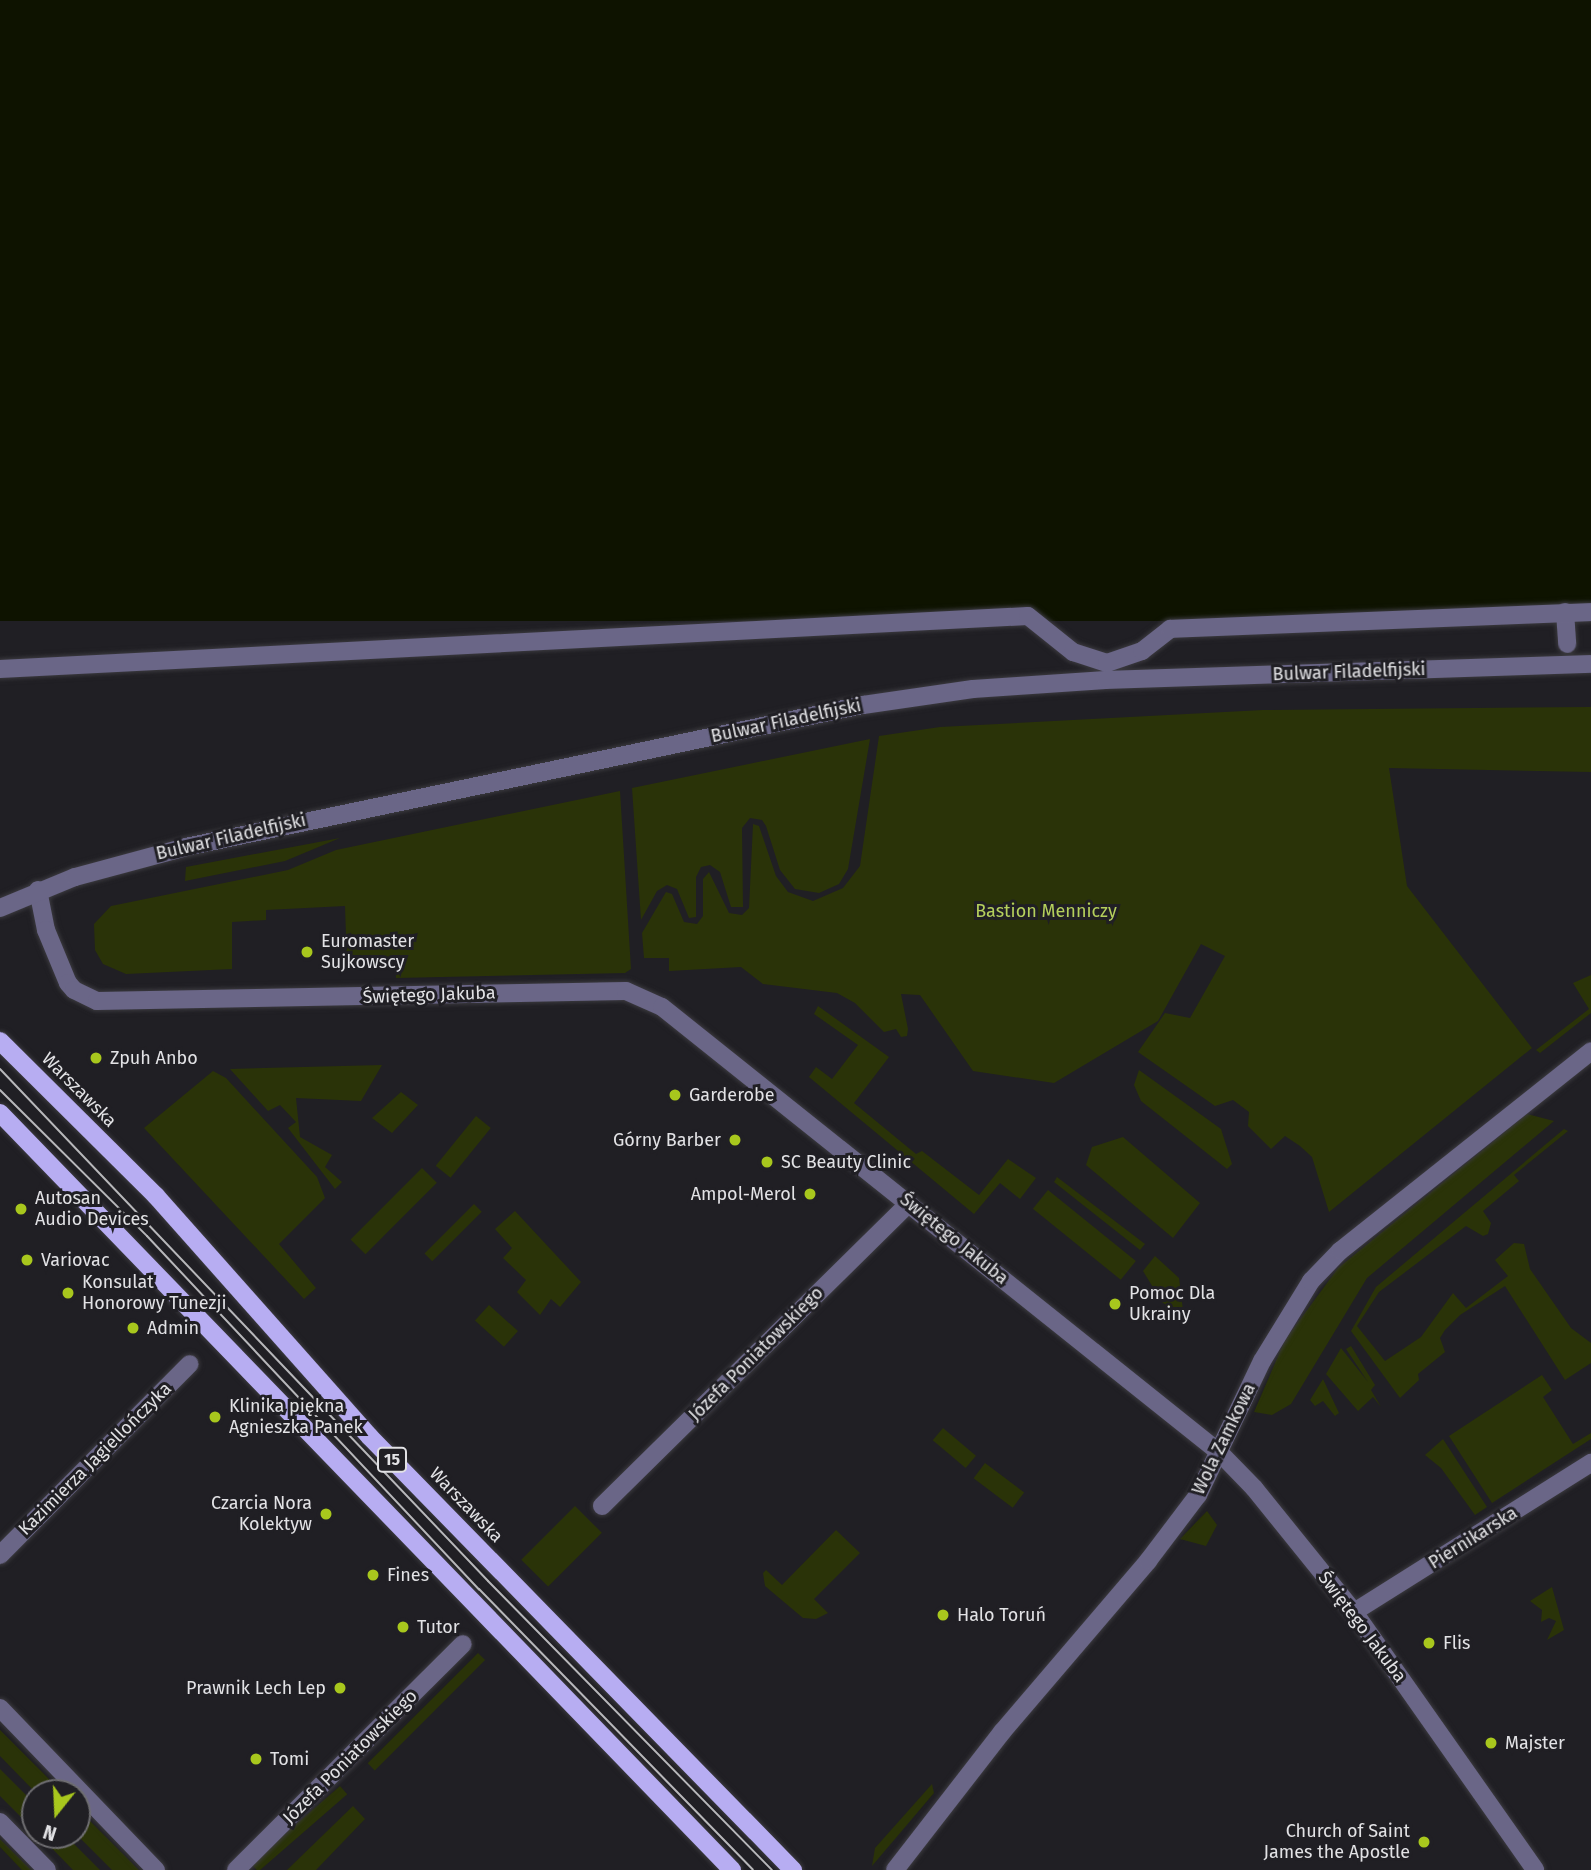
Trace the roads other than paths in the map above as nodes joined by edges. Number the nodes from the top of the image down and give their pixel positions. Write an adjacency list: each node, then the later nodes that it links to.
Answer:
1 (1565, 612): 2 (street); 3 (street); 5 (street)
2 (1591, 612)
3 (1567, 644)
4 (1591, 664): 6 (street, Bulwar Filadelfijski)
5 (0, 669)
6 (38, 890): 7 (street, Bulwar Filadelfijski); 11 (street, Świętego Jakuba)
7 (0, 908)
8 (0, 1041): 25 (main road, Warszawska / 15)
9 (1591, 1051): 13 (street, Wola Zamkowa)
10 (0, 1113): 24 (main road, 15)
11 (909, 1203): 13 (street, Świętego Jakuba); 15 (street, Józefa Poniatowskiego)
12 (190, 1364): 16 (street, Kazimierza Jagiellończyka)
13 (1220, 1453): 17 (street, Świętego Jakuba); 26 (street, Wola Zamkowa)
14 (1591, 1463): 17 (street, Piernikarska)
15 (601, 1506)
16 (0, 1555)
17 (1354, 1612): 27 (street, Świętego Jakuba)
18 (463, 1644): 23 (street, Józefa Poniatowskiego)
19 (0, 1708): 22 (street)
20 (0, 1822): 21 (street)
21 (47, 1870)
22 (156, 1870)
23 (236, 1870)
24 (732, 1870)
25 (793, 1870)
26 (895, 1870)
27 (1535, 1870)

